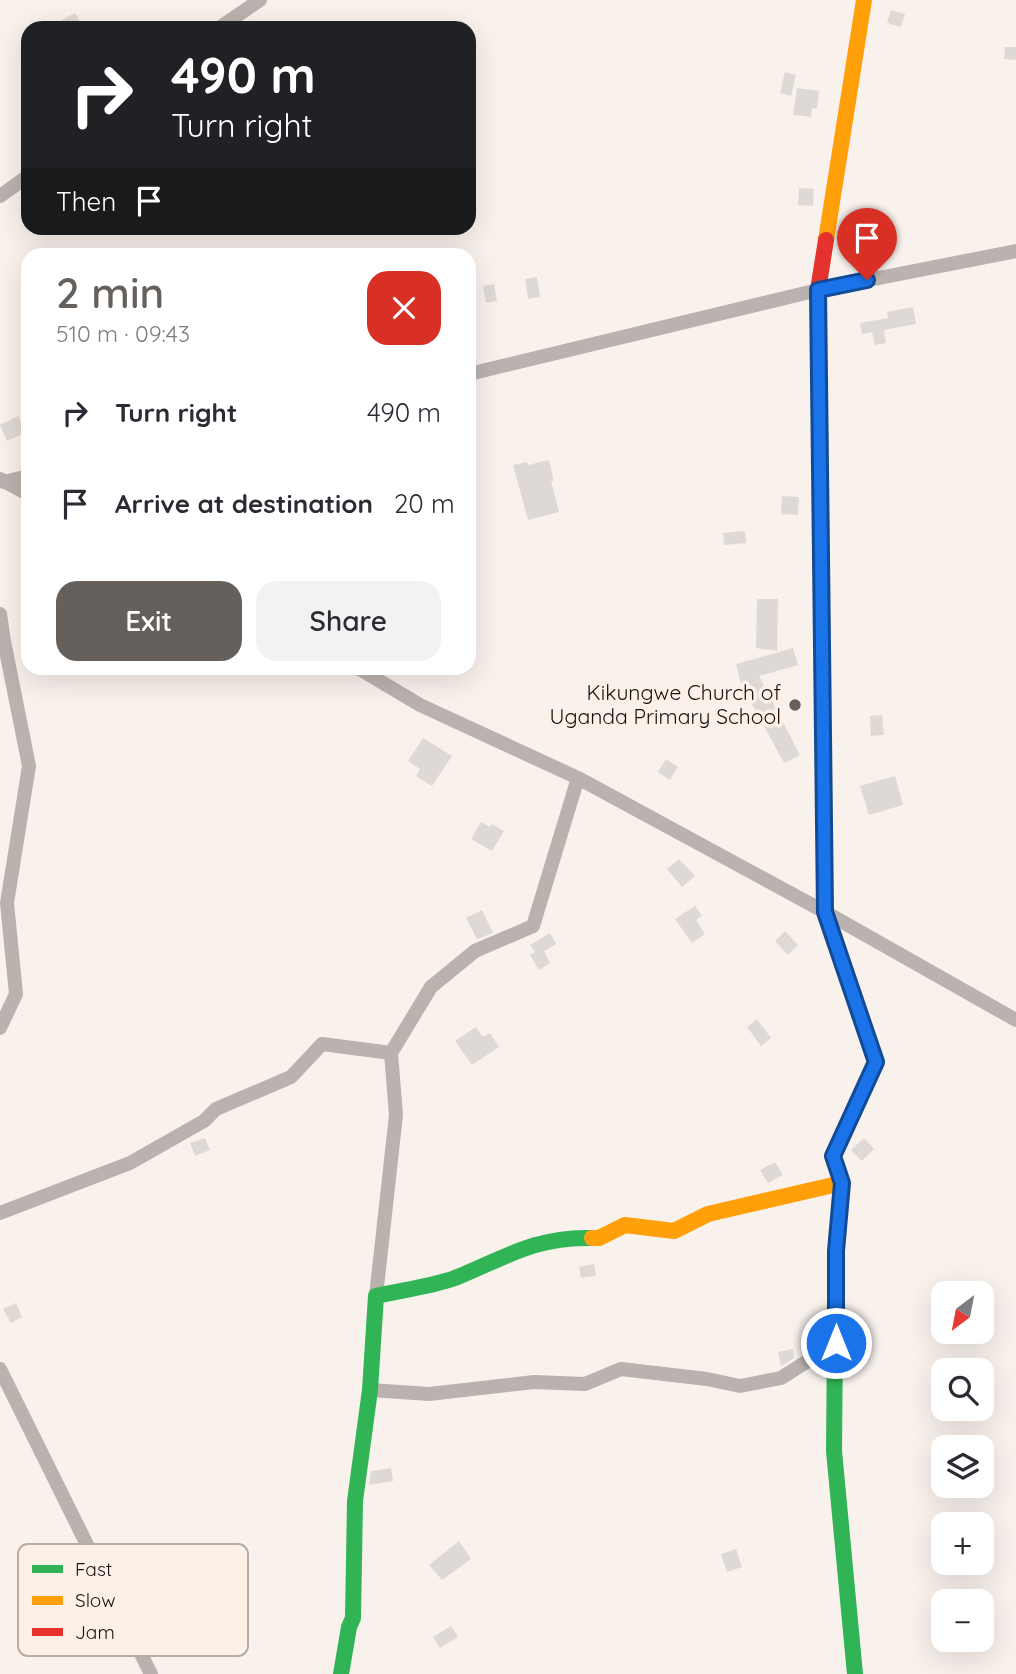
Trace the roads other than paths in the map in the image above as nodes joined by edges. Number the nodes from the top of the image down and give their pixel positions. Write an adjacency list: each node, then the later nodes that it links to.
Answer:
1 (260, 0): 3 (street)
2 (864, 0): 7 (street)
3 (229, 21)
4 (21, 181): 5 (street)
5 (0, 196)
6 (1016, 251): 7 (street)
7 (818, 290): 8 (street); 16 (street)
8 (476, 372)
9 (21, 477): 10 (street)
10 (2, 480): 11 (street)
11 (21, 490)
12 (0, 614): 13 (street)
13 (2, 642): 18 (street)
14 (370, 675): 15 (street)
15 (578, 778): 16 (street); 19 (street)
16 (825, 912): 17 (street); 20 (street)
17 (1016, 1020)
18 (0, 1028)
19 (391, 1053): 21 (street); 22 (street)
20 (842, 1183): 22 (street); 23 (street)
21 (0, 1213)
22 (376, 1296): 25 (street)
23 (836, 1343): 25 (street); 30 (street)
24 (0, 1369): 26 (street)
25 (370, 1391): 29 (street)
26 (87, 1544)
27 (143, 1656): 28 (street)
28 (152, 1674)
29 (341, 1674)
30 (855, 1674)

